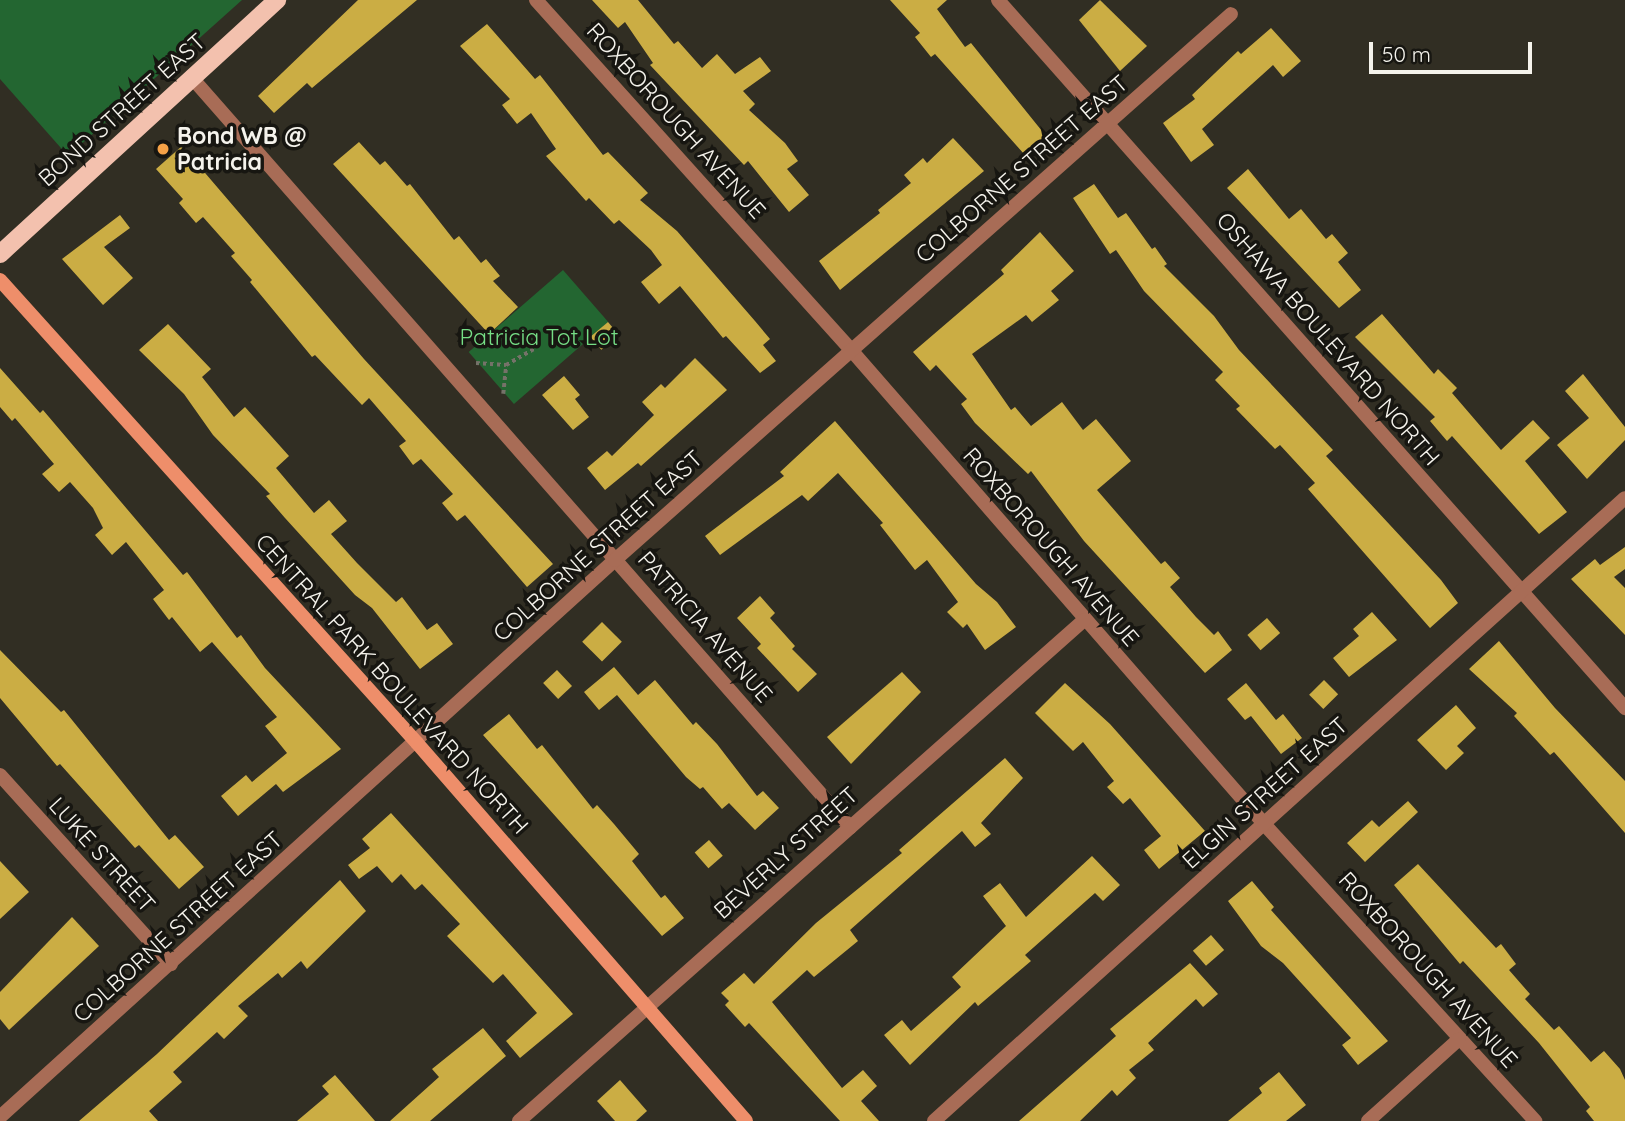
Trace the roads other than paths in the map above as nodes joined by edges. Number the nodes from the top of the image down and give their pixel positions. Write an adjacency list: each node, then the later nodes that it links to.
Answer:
1 (277, 0): 5 (main road, BOND STREET EAST)
2 (536, 0): 9 (street, ROXBOROUGH AVENUE)
3 (998, 0): 6 (street, OSHAWA BOULEVARD NORTH)
4 (1231, 14): 6 (street, COLBORNE STREET EAST)
5 (193, 79): 7 (main road, BOND STREET EAST); 11 (street, PATRICIA AVENUE)
6 (1109, 123): 9 (street, COLBORNE STREET EAST); 12 (street, OSHAWA BOULEVARD NORTH)
7 (0, 254)
8 (0, 280): 15 (street, CENTRAL PARK BOULEVARD NORTH)
9 (852, 351): 11 (street, COLBORNE STREET EAST); 13 (street, ROXBOROUGH AVENUE)
10 (1625, 498): 12 (street, ELGIN STREET EAST)
11 (615, 560): 15 (street, COLBORNE STREET EAST); 18 (street, PATRICIA AVENUE)
12 (1520, 592): 14 (street, OSHAWA BOULEVARD NORTH); 17 (street, ELGIN STREET EAST)
13 (1084, 620): 17 (street, ROXBOROUGH AVENUE); 18 (street, BEVERLY STREET)
14 (1625, 708)
15 (417, 743): 19 (street, COLBORNE STREET EAST); 20 (street, CENTRAL PARK BOULEVARD NORTH)
16 (0, 775): 19 (street, LUKE STREET)
17 (1265, 825): 21 (street, ROXBOROUGH AVENUE); 25 (street, ELGIN STREET EAST)
18 (850, 827): 20 (street, BEVERLY STREET)
19 (171, 964): 22 (street, COLBORNE STREET EAST)
20 (645, 1009): 23 (street, BEVERLY STREET); 24 (street, CENTRAL PARK BOULEVARD NORTH)
21 (1458, 1039): 26 (street); 27 (street, ROXBOROUGH AVENUE)
22 (0, 1117)
23 (519, 1121)
24 (746, 1121)
25 (934, 1121)
26 (1368, 1121)
27 (1535, 1121)

